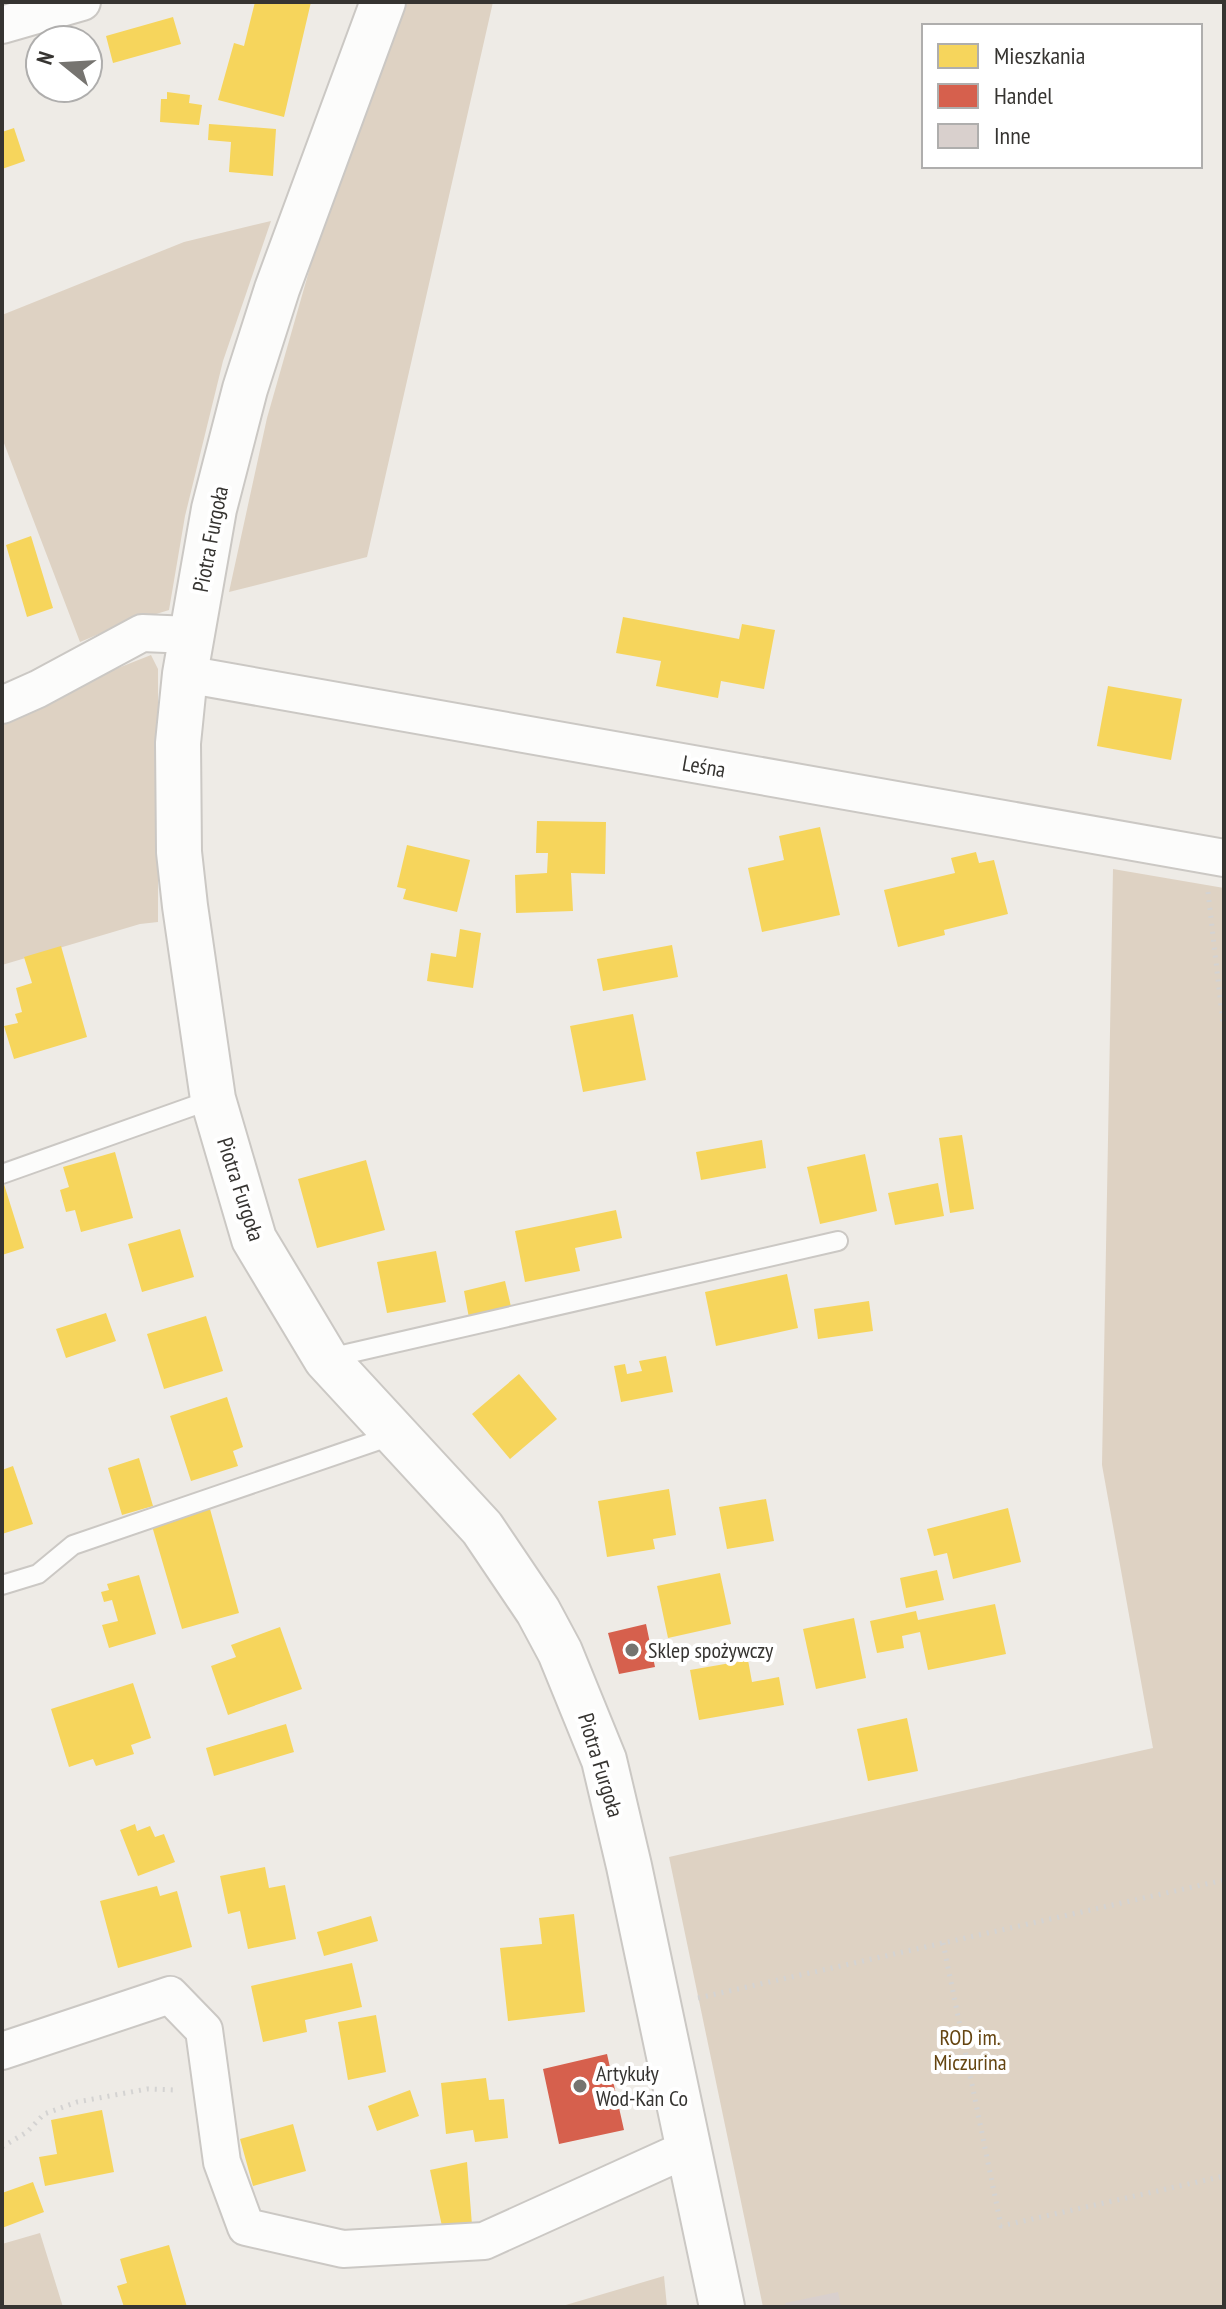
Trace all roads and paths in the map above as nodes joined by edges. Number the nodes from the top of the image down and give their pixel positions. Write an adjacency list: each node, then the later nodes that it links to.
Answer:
1 (82, 2): 3 (street)
2 (383, 2): 4 (street, Piotra Furgoła)
3 (2, 25)
4 (188, 654): 5 (street, Leśna); 6 (street, Leśna); 8 (street, Piotra Furgoła)
5 (2, 705)
6 (1218, 856): 7 (path)
7 (1224, 1032)
8 (213, 1099): 9 (lane); 11 (street, Piotra Furgoła)
9 (2, 1174)
10 (838, 1241): 11 (lane)
11 (326, 1359): 12 (street, Piotra Furgoła)
12 (397, 1434): 13 (lane); 16 (street, Piotra Furgoła)
13 (2, 1585)
14 (1224, 1880): 15 (path)
15 (943, 1943): 16 (path); 21 (path)
16 (658, 2006): 20 (street, Piotra Furgoła)
17 (2, 2051): 18 (street)
18 (213, 2091): 19 (path); 20 (street)
19 (2, 2147)
20 (687, 2149): 22 (street, Piotra Furgoła)
21 (1224, 2176)
22 (722, 2307)

